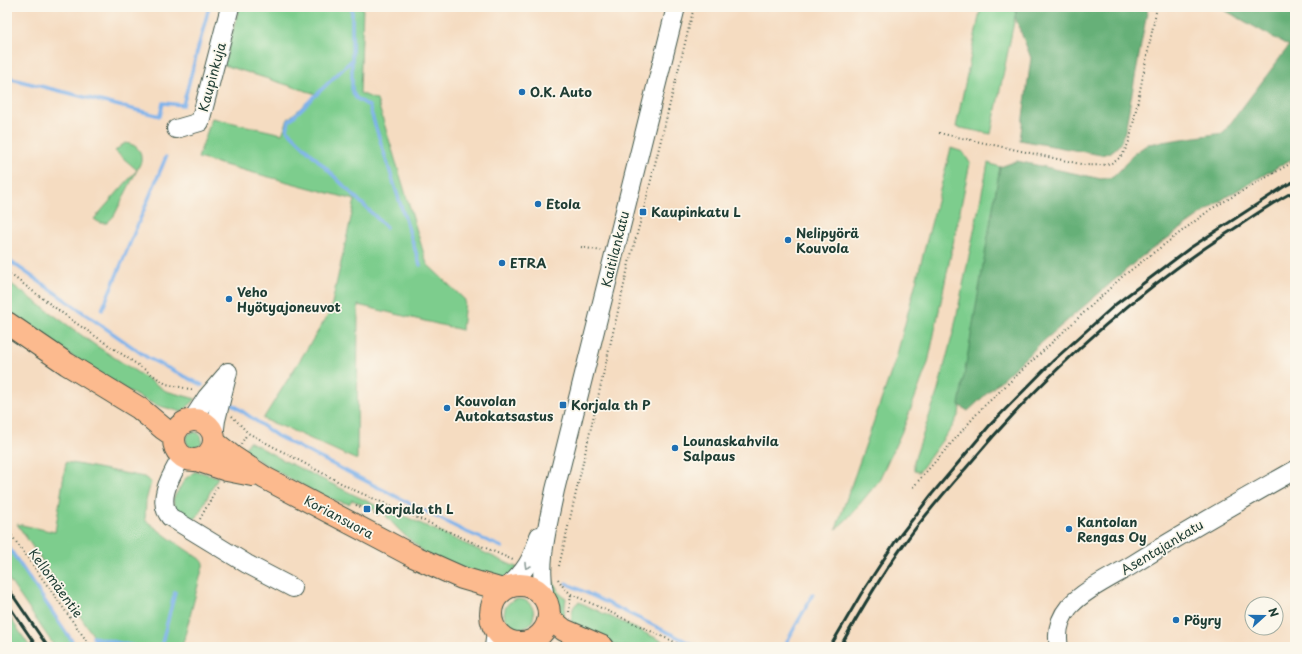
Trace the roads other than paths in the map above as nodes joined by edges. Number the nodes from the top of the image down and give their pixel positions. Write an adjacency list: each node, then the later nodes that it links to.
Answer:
1 (230, 7): 3 (street, Kaupinkuja)
2 (672, 8): 10 (street, Kaitilankatu)
3 (176, 129)
4 (7, 323): 5 (main road)
5 (184, 426): 6 (main road); 6 (street); 7 (main road)
6 (214, 439): 7 (main road); 9 (main road, Koriansuora)
7 (189, 458): 9 (main road, Koriansuora); 12 (street)
8 (1295, 470): 19 (street, Asentajankatu)
9 (265, 478): 11 (main road, Koriansuora)
10 (555, 490): 13 (street, Kaitilankatu, one-way to 13); 14 (street, Kaitilankatu)
11 (413, 556): 13 (main road, Koriansuora); 15 (main road, Koriansuora)
12 (293, 588)
13 (505, 589): 14 (main road); 15 (main road)
14 (554, 610): 16 (main road); 18 (main road)
15 (494, 630): 16 (main road)
16 (525, 643): 17 (main road)
17 (582, 647)
18 (603, 647)
19 (1058, 647)

